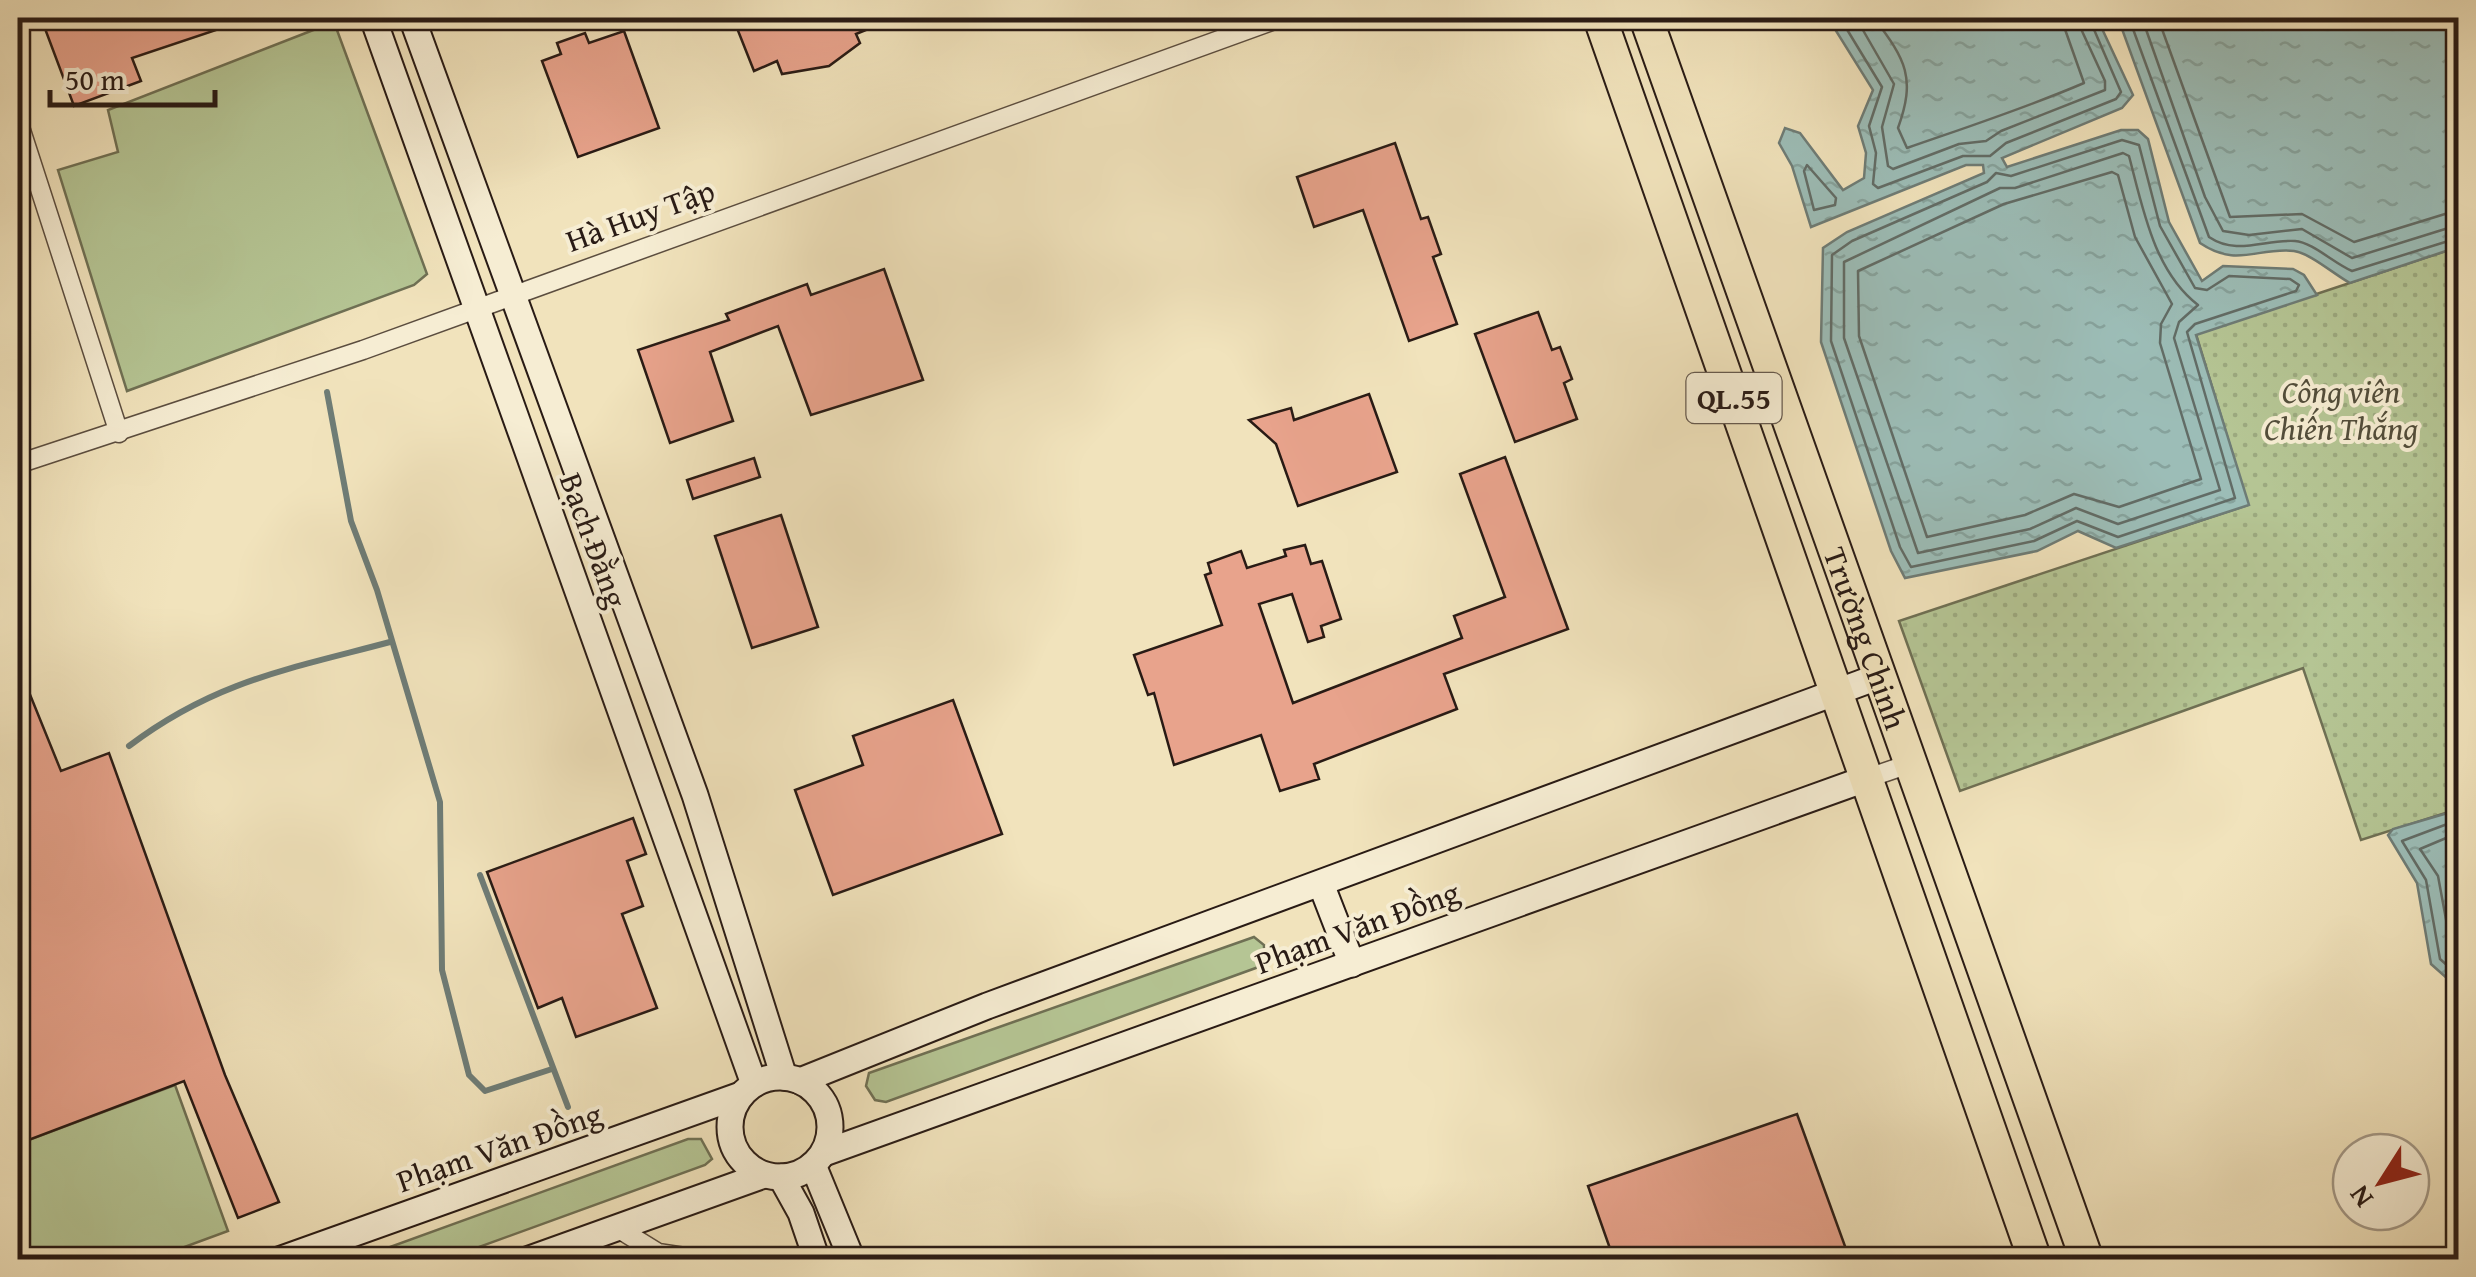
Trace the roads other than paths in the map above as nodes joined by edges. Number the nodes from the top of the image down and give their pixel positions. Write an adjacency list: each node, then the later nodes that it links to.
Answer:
1 (373, 18): 8 (street, Bạch Đằng)
2 (412, 18): 7 (street, Bạch Đằng)
3 (1280, 18): 7 (street, Hà Huy Tập)
4 (1600, 18): 12 (highway, Trường Chinh / QL.55)
5 (1646, 18): 11 (highway, Trường Chinh / QL.55)
6 (18, 121): 9 (street)
7 (511, 293): 8 (street, Hà Huy Tập); 17 (street, Bạch Đằng)
8 (476, 306): 9 (street, Hà Huy Tập); 18 (street, Bạch Đằng)
9 (119, 433): 10 (street, Hà Huy Tập)
10 (18, 464)
11 (1880, 676): 12 (street, Phạm Văn Đồng); 13 (highway, Trường Chinh / QL.55)
12 (1838, 691): 14 (highway, Trường Chinh / QL.55); 15 (street, Phạm Văn Đồng)
13 (1912, 762): 14 (street, Phạm Văn Đồng); 28 (highway, Trường Chinh / QL.55)
14 (1868, 778): 16 (street, Phạm Văn Đồng); 27 (highway, Trường Chinh / QL.55)
15 (1321, 884): 16 (street); 17 (street, Phạm Văn Đồng)
16 (1352, 964): 19 (street, Phạm Văn Đồng)
17 (792, 1078): 18 (street); 19 (street)
18 (748, 1089): 20 (street); 22 (street, Phạm Văn Đồng)
19 (818, 1159): 20 (street); 26 (street)
20 (772, 1176): 21 (street); 25 (street)
21 (616, 1227): 23 (street); 24 (street)
22 (279, 1260)
23 (527, 1260)
24 (704, 1260)
25 (817, 1260)
26 (852, 1260)
27 (2036, 1260)
28 (2086, 1260)

